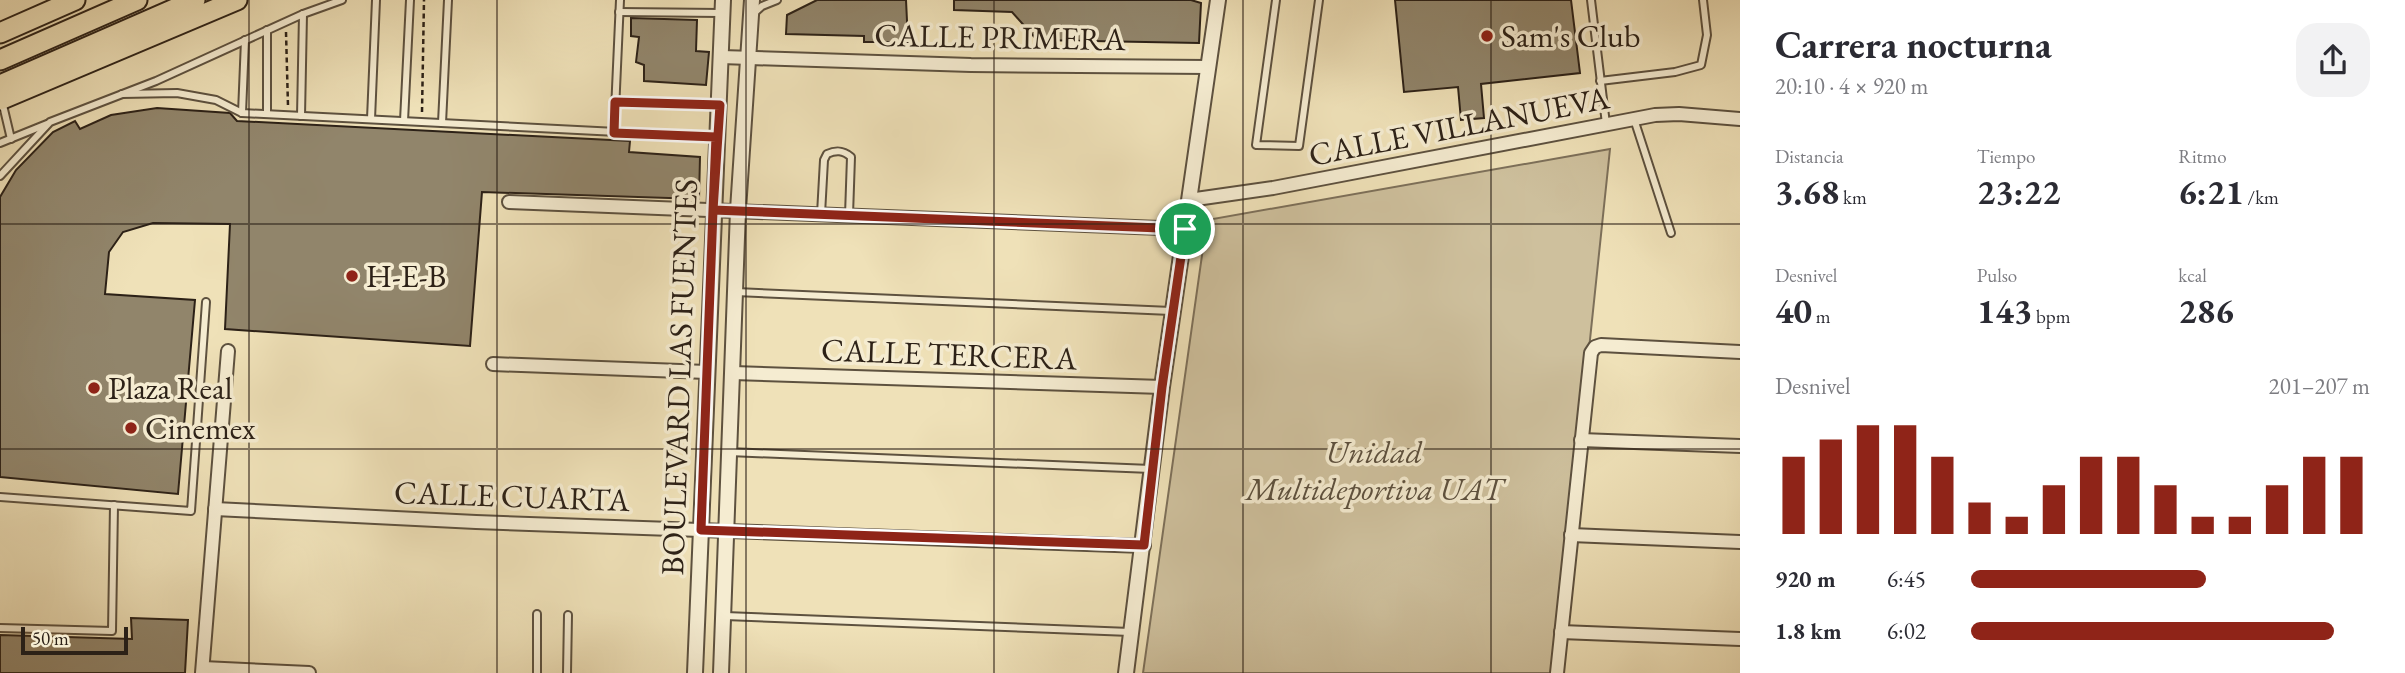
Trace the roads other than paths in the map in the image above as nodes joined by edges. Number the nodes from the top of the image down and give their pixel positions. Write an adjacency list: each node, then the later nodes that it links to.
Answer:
1 (75, 0): 21 (main road)
2 (136, 0): 23 (main road)
3 (195, 0): 31 (main road)
4 (237, 0): 31 (main road)
5 (342, 0): 19 (lane)
6 (376, 0): 37 (lane)
7 (410, 0): 40 (lane)
8 (448, 0): 42 (lane)
9 (620, 0): 18 (lane)
10 (777, 0): 17 (lane)
11 (1218, 0): 27 (street)
12 (1276, 0): 13 (lane)
13 (1319, 0)
14 (1591, 0): 29 (lane)
15 (1703, 0): 29 (lane)
16 (723, 7): 18 (lane); 24 (street, BOULEVARD LAS FUENTES)
17 (752, 8): 25 (street, BOULEVARD LAS FUENTES)
18 (619, 12): 32 (lane)
19 (303, 14): 20 (lane); 36 (lane)
20 (267, 30): 22 (lane); 35 (lane)
21 (0, 33)
22 (245, 40): 30 (lane); 34 (lane)
23 (38, 43): 26 (main road); 28 (main road)
24 (721, 57): 25 (street, CALLE PRIMERA); 33 (street, BOULEVARD LAS FUENTES)
25 (750, 57): 27 (street, CALLE PRIMERA); 52 (street, BOULEVARD LAS FUENTES)
26 (0, 60)
27 (1208, 67): 49 (street)
28 (0, 70)
29 (1600, 81): 43 (lane)
30 (122, 94): 34 (lane); 41 (lane)
31 (1, 95): 46 (lane)
32 (615, 102): 33 (lane); 44 (lane)
33 (720, 105): 45 (street, BOULEVARD LAS FUENTES)
34 (242, 113): 35 (lane)
35 (267, 114): 36 (lane)
36 (301, 116): 37 (lane)
37 (372, 119): 40 (lane)
38 (1634, 119): 39 (street, CALLE VILLANUEVA); 43 (street, CALLE VILLANUEVA); 56 (lane)
39 (1740, 119)
40 (404, 121): 42 (lane)
41 (50, 122): 46 (lane); 48 (lane)
42 (442, 123): 44 (lane)
43 (1606, 124): 49 (street, CALLE VILLANUEVA)
44 (614, 133): 45 (lane)
45 (716, 137): 51 (street, BOULEVARD LAS FUENTES)
46 (11, 139): 47 (lane)
47 (0, 144)
48 (0, 176)
49 (1189, 200): 55 (street)
50 (509, 202): 51 (street)
51 (713, 210): 52 (street); 63 (street, BOULEVARD LAS FUENTES)
52 (738, 210): 53 (street); 57 (street, BOULEVARD LAS FUENTES)
53 (821, 214): 54 (street); 54 (lane)
54 (849, 215): 55 (street)
55 (1185, 229): 59 (street)
56 (1671, 233)
57 (736, 292): 59 (lane); 64 (street, BOULEVARD LAS FUENTES)
58 (206, 302): 71 (lane)
59 (1174, 311): 65 (street)
60 (228, 351): 72 (street)
61 (1740, 352): 66 (street)
62 (493, 364): 63 (street)
63 (708, 372): 73 (street, BOULEVARD LAS FUENTES)
64 (733, 373): 65 (street, CALLE TERCERA); 68 (street, BOULEVARD LAS FUENTES)
65 (1162, 387): 69 (street)
66 (1581, 440): 67 (street); 75 (street)
67 (1740, 446)
68 (729, 452): 69 (lane); 74 (street, BOULEVARD LAS FUENTES)
69 (1153, 469): 77 (street)
70 (0, 497): 71 (lane)
71 (114, 505): 81 (lane)
72 (215, 509): 73 (street, CALLE CUARTA); 85 (street)
73 (701, 530): 74 (street, CALLE CUARTA); 89 (street, BOULEVARD LAS FUENTES)
74 (727, 530): 77 (street, CALLE CUARTA); 80 (street, BOULEVARD LAS FUENTES)
75 (1571, 535): 76 (street); 83 (street)
76 (1740, 542)
77 (1144, 545): 82 (street)
78 (537, 614): 87 (lane)
79 (568, 615): 88 (lane)
80 (723, 616): 82 (lane); 90 (street, BOULEVARD LAS FUENTES)
81 (0, 628)
82 (1132, 632): 91 (street)
83 (1561, 632): 84 (street); 92 (street)
84 (1740, 639)
85 (202, 670): 86 (street)
86 (309, 673)
87 (537, 673)
88 (567, 673)
89 (695, 673)
90 (721, 673)
91 (1126, 673)
92 (1557, 673)

